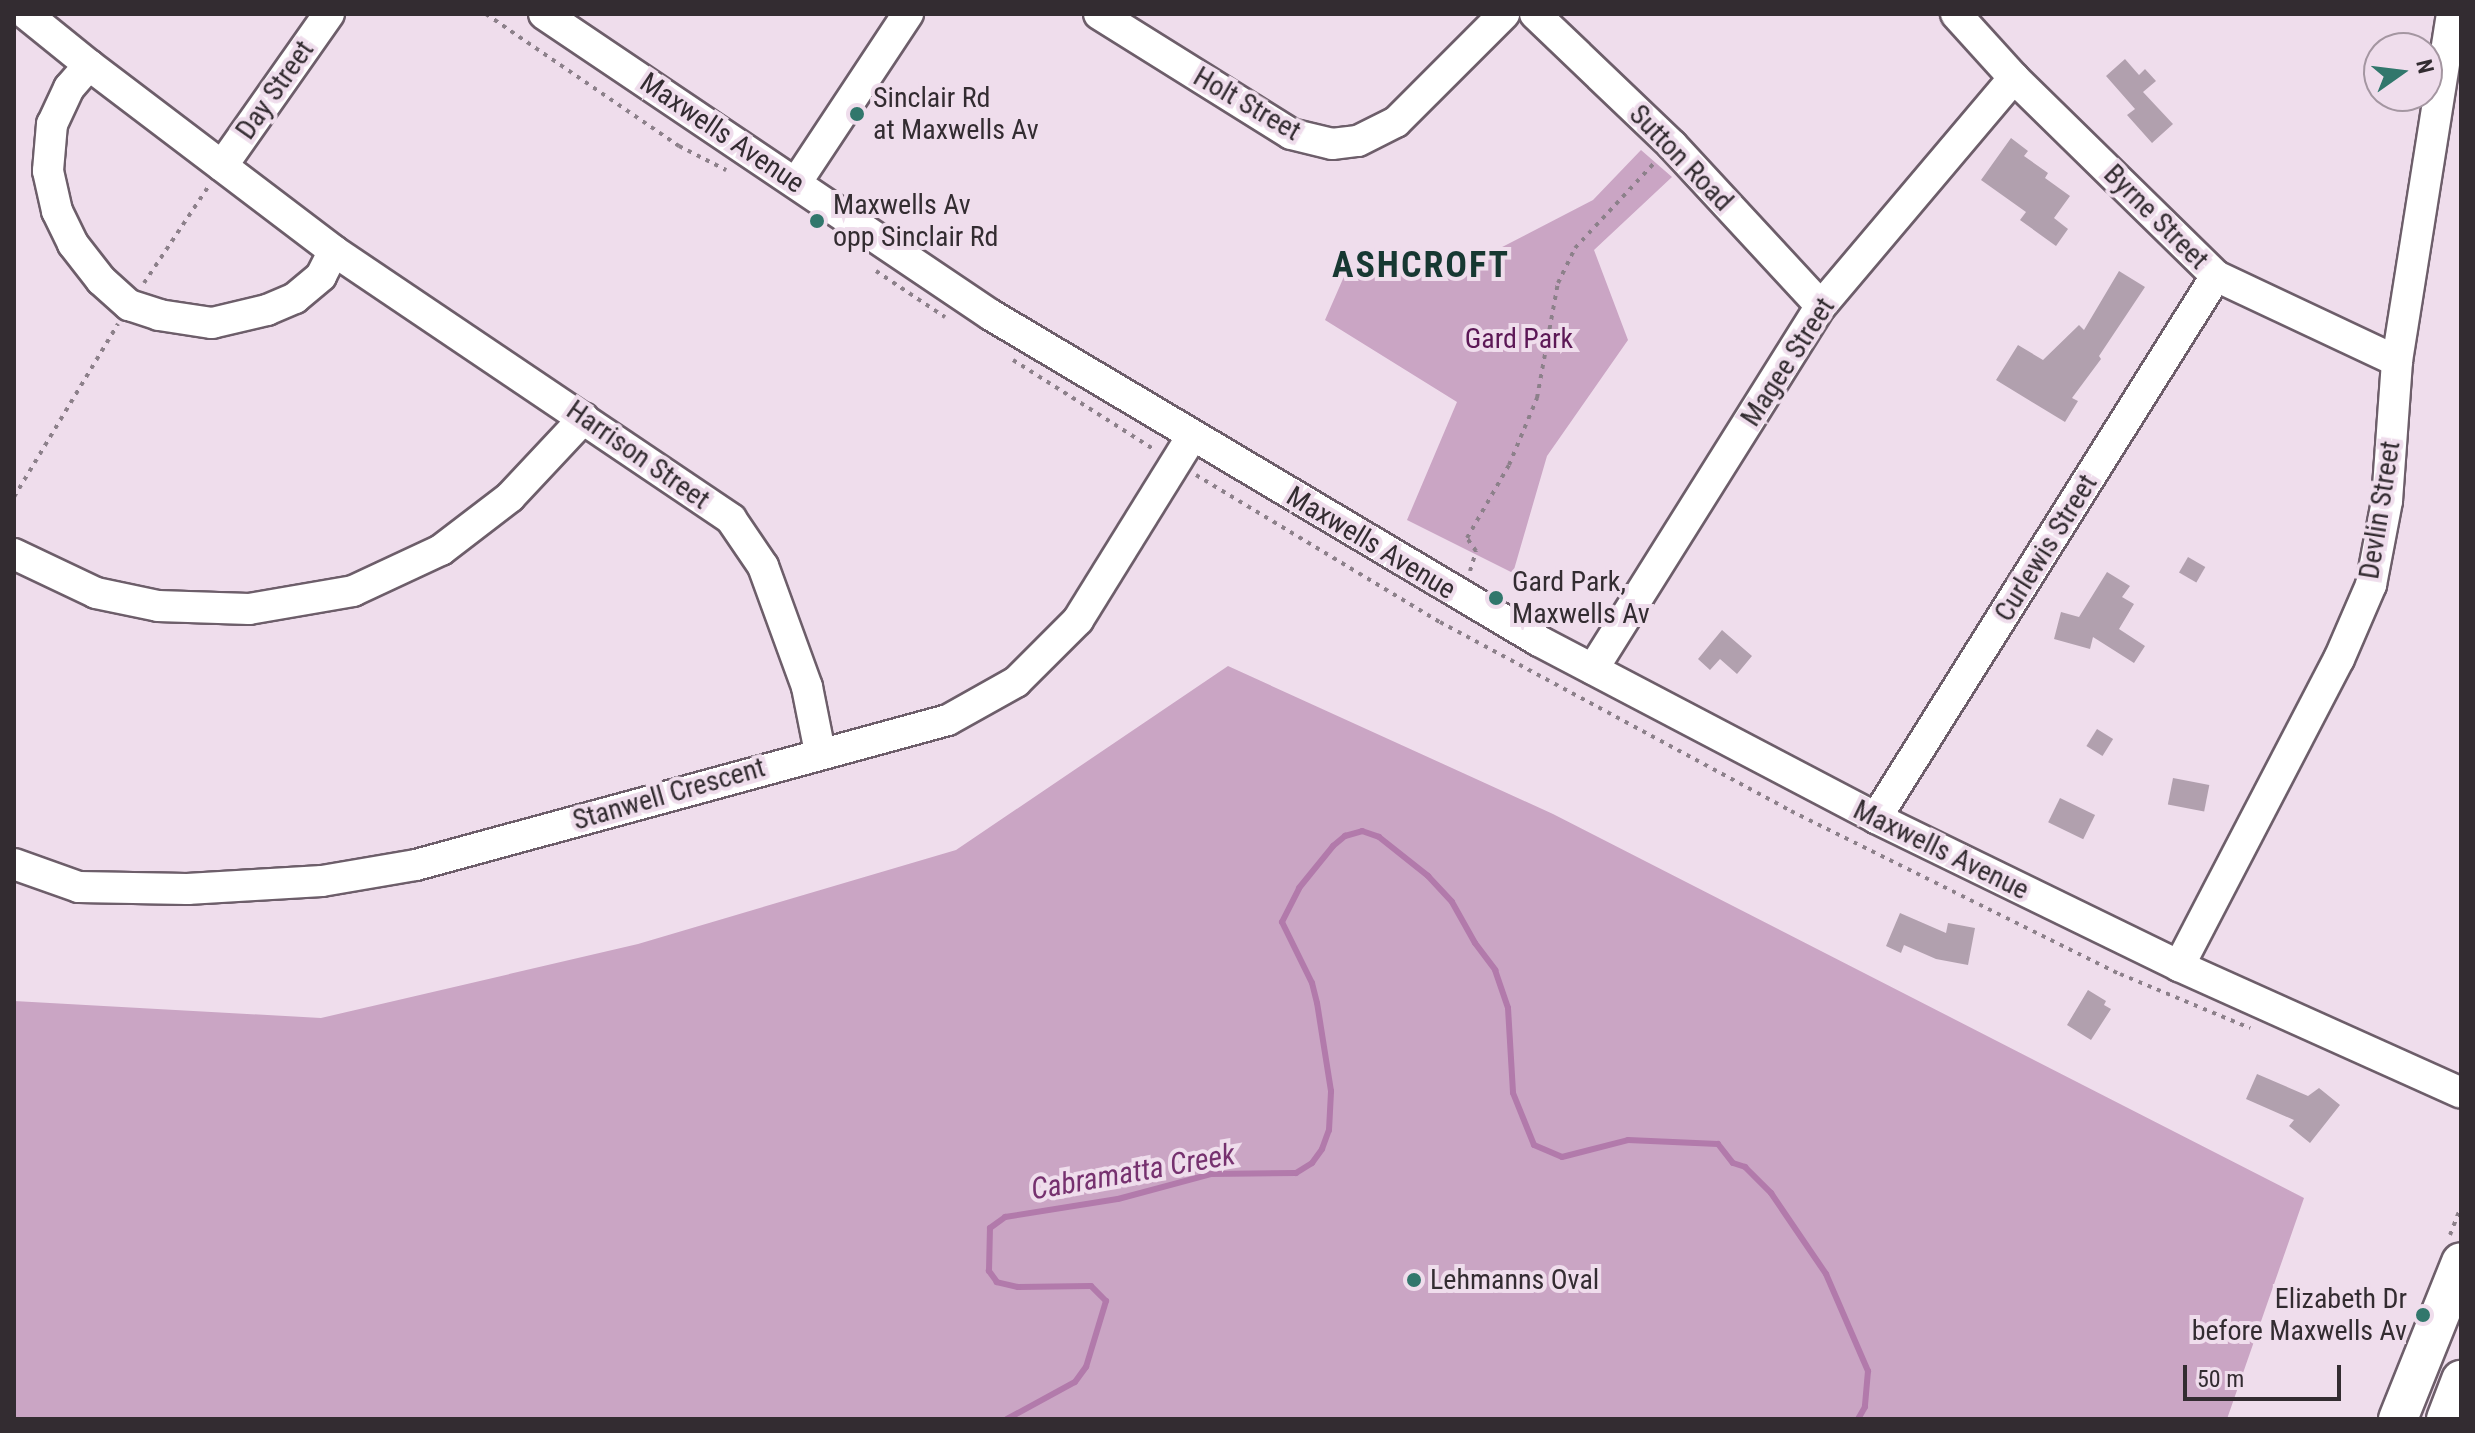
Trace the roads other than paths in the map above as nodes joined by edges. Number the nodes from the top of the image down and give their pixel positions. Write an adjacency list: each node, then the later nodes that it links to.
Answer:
1 (26, 14): 10 (street, Harrison Street)
2 (329, 14): 12 (street, Day Street)
3 (544, 14): 13 (street, Maxwells Avenue)
4 (908, 14): 13 (street)
5 (1099, 14): 6 (street, Holt Street)
6 (1504, 14)
7 (1535, 14): 16 (street, Sutton Road)
8 (1956, 14): 11 (street, Byrne Street)
9 (2452, 14): 17 (street, Devlin Street)
10 (89, 65): 12 (street, Harrison Street); 14 (street)
11 (2014, 78): 15 (street, Byrne Street); 16 (street, Magee Street)
12 (222, 166): 14 (street, Harrison Street)
13 (796, 183): 19 (street, Maxwells Avenue)
14 (334, 251): 18 (street, Harrison Street)
15 (2216, 276): 17 (street, Byrne Street); 23 (street, Curlewis Street)
16 (1821, 306): 21 (street, Magee Street)
17 (2397, 361): 25 (street, Devlin Street)
18 (584, 418): 20 (street); 22 (street, Harrison Street)
19 (1192, 436): 21 (street, Maxwells Avenue); 22 (street, Stanwell Crescent)
20 (14, 554)
21 (1593, 669): 23 (street, Maxwells Avenue)
22 (820, 752): 24 (street, Stanwell Crescent)
23 (1876, 818): 25 (street, Maxwells Avenue)
24 (14, 864)
25 (2179, 966): 26 (street, Maxwells Avenue)
26 (2461, 1093)
27 (2461, 1262): 29 (main road)
28 (2461, 1380): 30 (main road)
29 (2398, 1419)
30 (2446, 1419)

